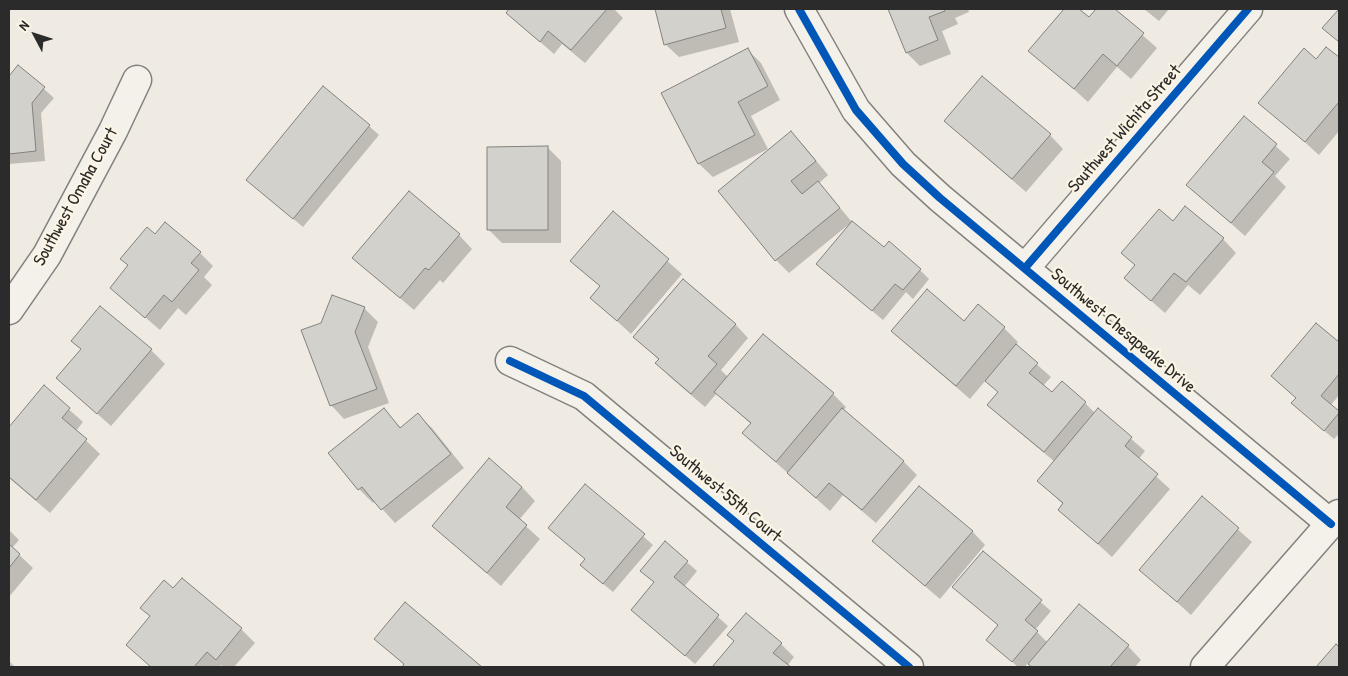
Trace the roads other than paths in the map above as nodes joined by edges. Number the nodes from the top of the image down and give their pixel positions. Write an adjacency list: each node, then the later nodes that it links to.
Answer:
1 (799, 9): 4 (street, Southwest Chesapeake Drive)
2 (1248, 9): 4 (street, Southwest Wichita Street)
3 (137, 80): 5 (street, Southwest Omaha Court)
4 (1025, 268): 7 (street, Southwest Chesapeake Drive)
5 (9, 310)
6 (510, 361): 8 (street, Southwest 55th Court)
7 (1335, 519): 9 (street)
8 (909, 667)
9 (1205, 667)

